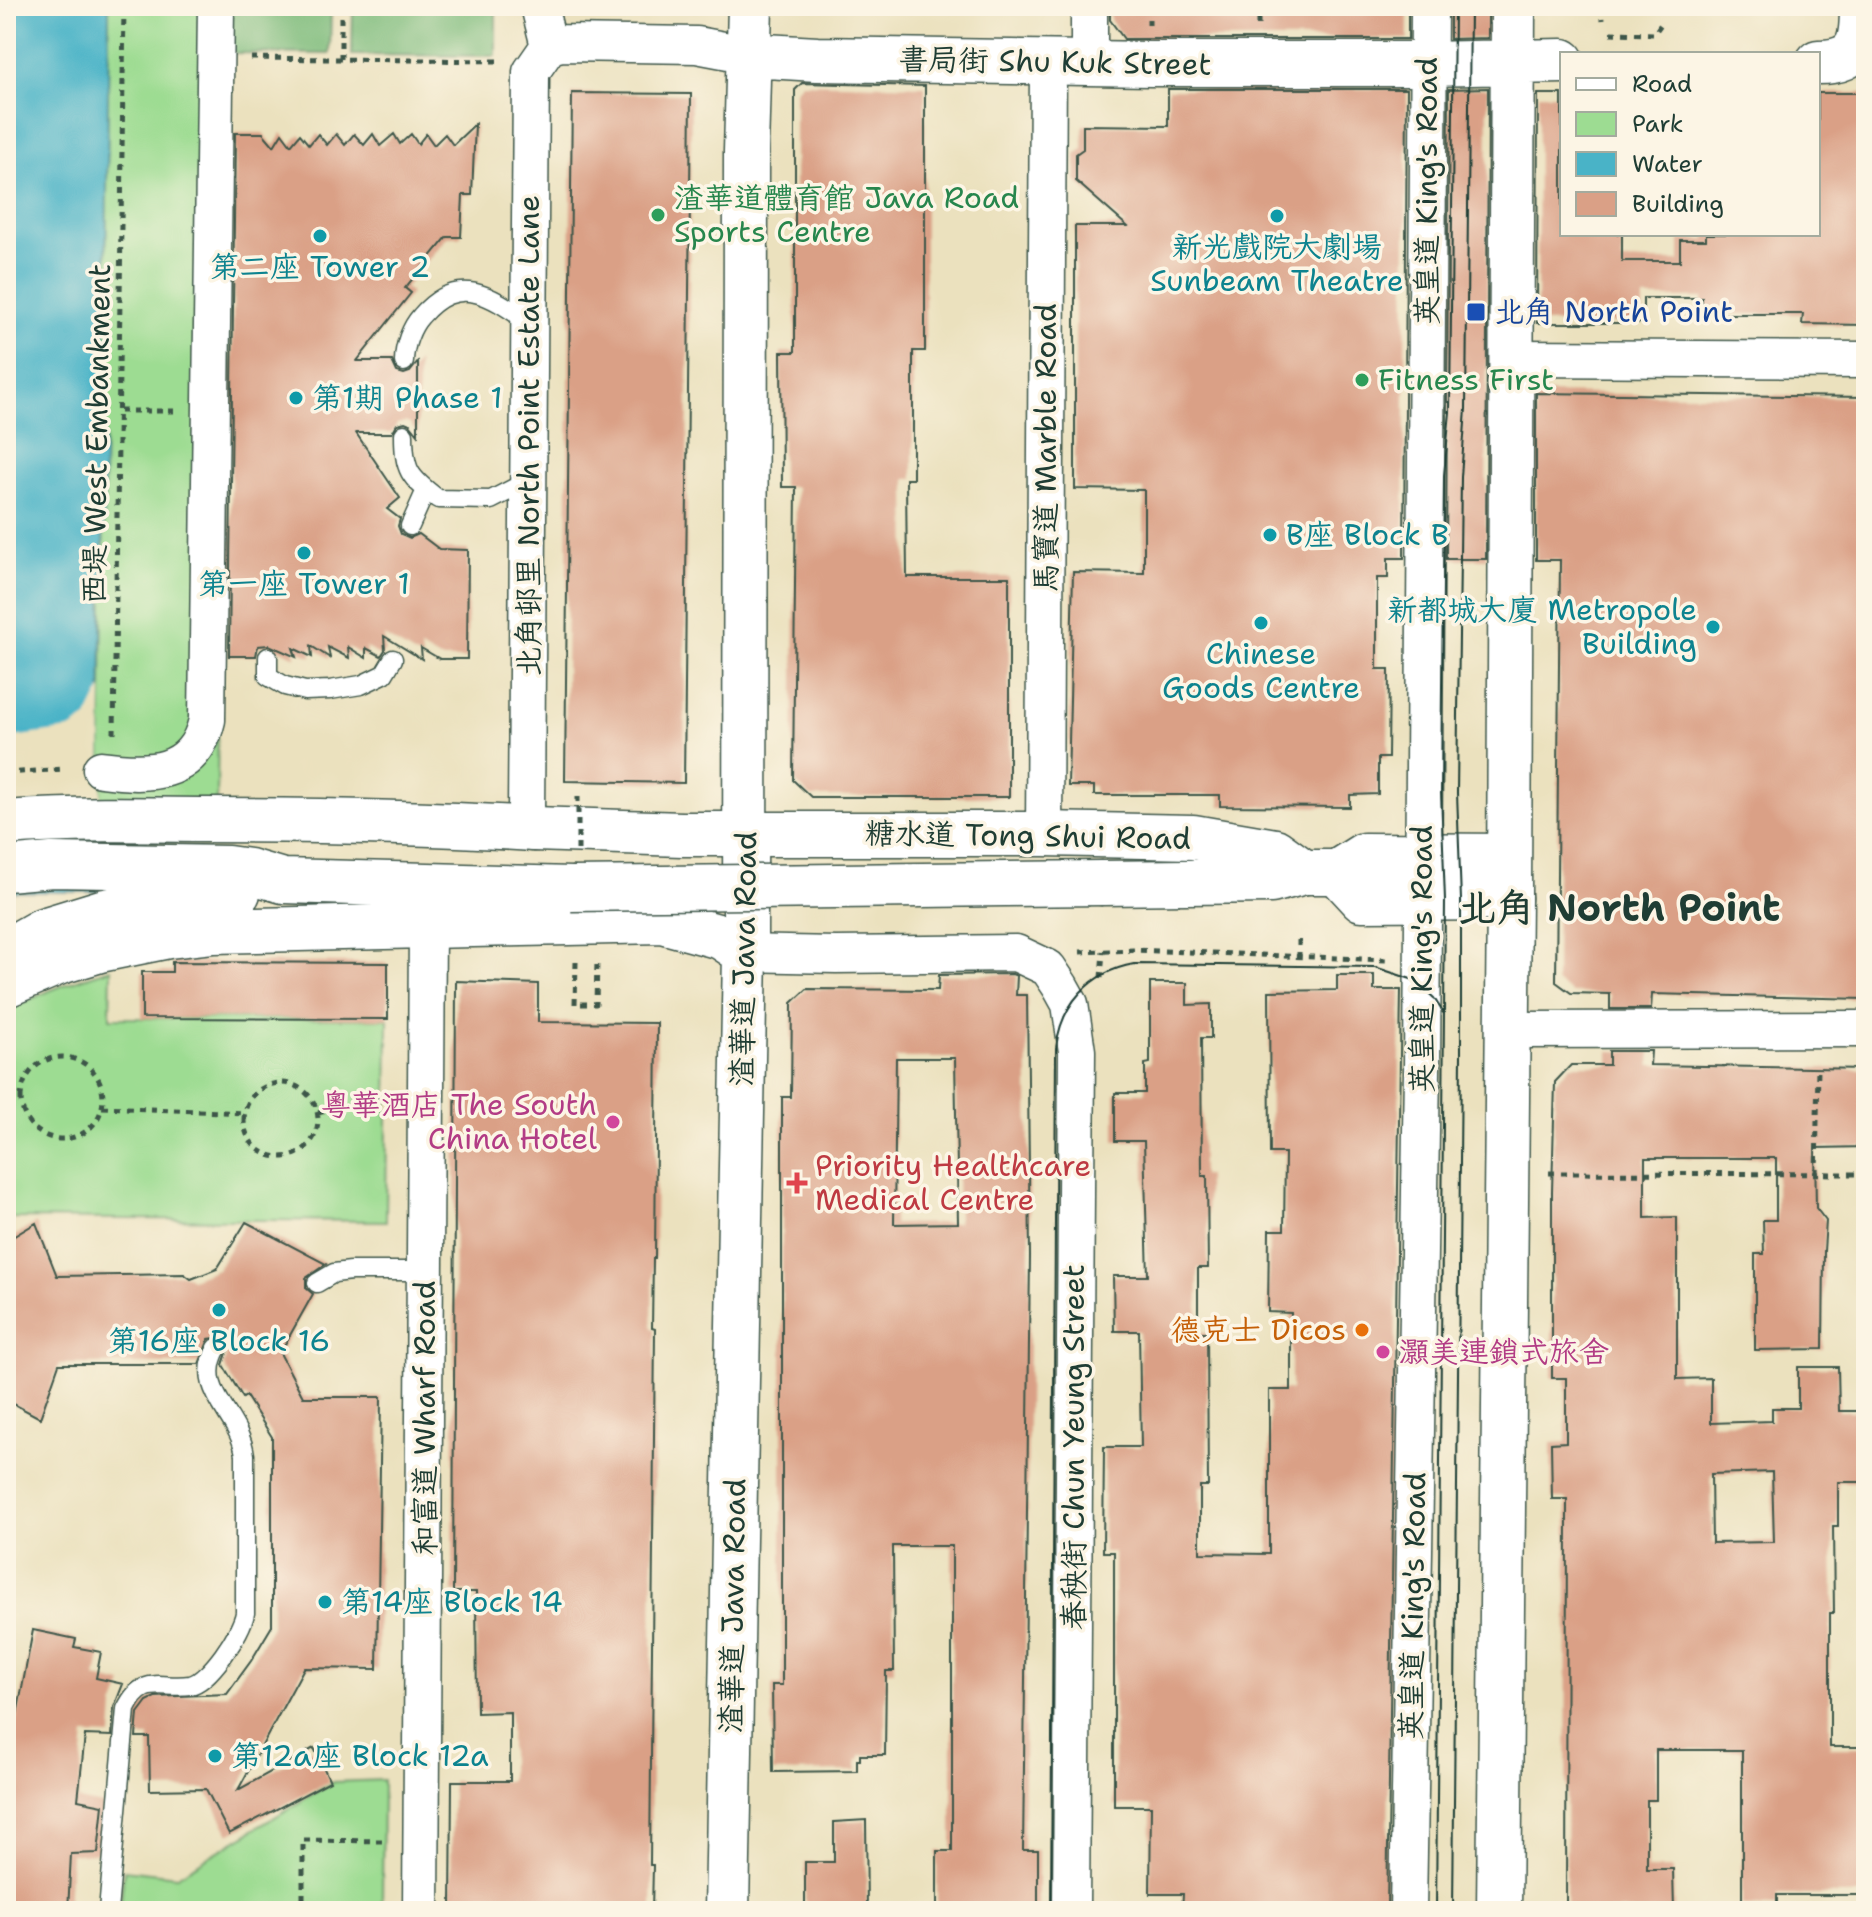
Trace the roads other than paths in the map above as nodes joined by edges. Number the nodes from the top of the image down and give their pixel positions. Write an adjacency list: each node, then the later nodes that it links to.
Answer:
1 (216, 6): 23 (street)
2 (539, 6): 7 (street)
3 (750, 6): 8 (main road, 渣華道 Java Road)
4 (1089, 6): 11 (street, 馬寶道 Marble Road)
5 (1429, 6): 12 (street, 英皇道 King's Road)
6 (1513, 6): 9 (main road)
7 (549, 46): 8 (street, 書局街 Shu Kuk Street); 13 (street, 北角邨里 North Point Estate Lane)
8 (750, 55): 11 (main road, 書局街 Shu Kuk Street); 26 (main road, 渣華道 Java Road)
9 (1513, 61): 10 (main road, 書局街 Shu Kuk Street); 12 (main road, 書局街 Shu Kuk Street); 14 (main road)
10 (1560, 61)
11 (1068, 63): 12 (main road, 書局街 Shu Kuk Street); 27 (street, 馬寶道 Marble Road)
12 (1429, 64): 28 (street, 英皇道 King's Road)
13 (530, 323): 16 (lane); 18 (street, 北角邨里 North Point Estate Lane)
14 (1511, 358): 15 (street); 31 (main road)
15 (1866, 360)
16 (404, 362)
17 (404, 434): 19 (lane)
18 (530, 480): 19 (lane); 25 (street, 北角邨里 North Point Estate Lane)
19 (426, 490): 20 (lane)
20 (410, 526)
21 (268, 657): 22 (lane)
22 (393, 659)
23 (108, 770)
24 (6, 823): 25 (main road, 糖水道 Tong Shui Road)
25 (534, 829): 26 (main road, 糖水道 Tong Shui Road)
26 (746, 834): 27 (main road, 糖水道 Tong Shui Road); 36 (main road, 渣華道 Java Road)
27 (1044, 834): 30 (main road, 糖水道 Tong Shui Road)
28 (1423, 854): 30 (main road); 31 (main road); 33 (street, 英皇道 King's Road)
29 (6, 869): 32 (main road)
30 (1320, 872): 32 (main road, bridge); 33 (main road, 糖水道 Tong Shui Road)
31 (1509, 877): 33 (main road, 糖水道 Tong Shui Road); 39 (main road)
32 (283, 881): 35 (main road)
33 (1422, 900): 47 (street, 英皇道 King's Road)
34 (427, 926): 36 (main road); 37 (main road); 40 (street, 和富道 Wharf Road)
35 (6, 951)
36 (745, 953): 45 (main road, 渣華道 Java Road); 46 (street, 春秧街 Chun Yeung Street)
37 (6, 985)
38 (1866, 1029): 39 (street)
39 (1507, 1030): 48 (main road)
40 (426, 1271): 41 (lane); 44 (street, 和富道 Wharf Road)
41 (317, 1283)
42 (217, 1348): 43 (lane)
43 (108, 1911)
44 (421, 1911)
45 (727, 1911)
46 (1071, 1911)
47 (1408, 1911)
48 (1499, 1911)

